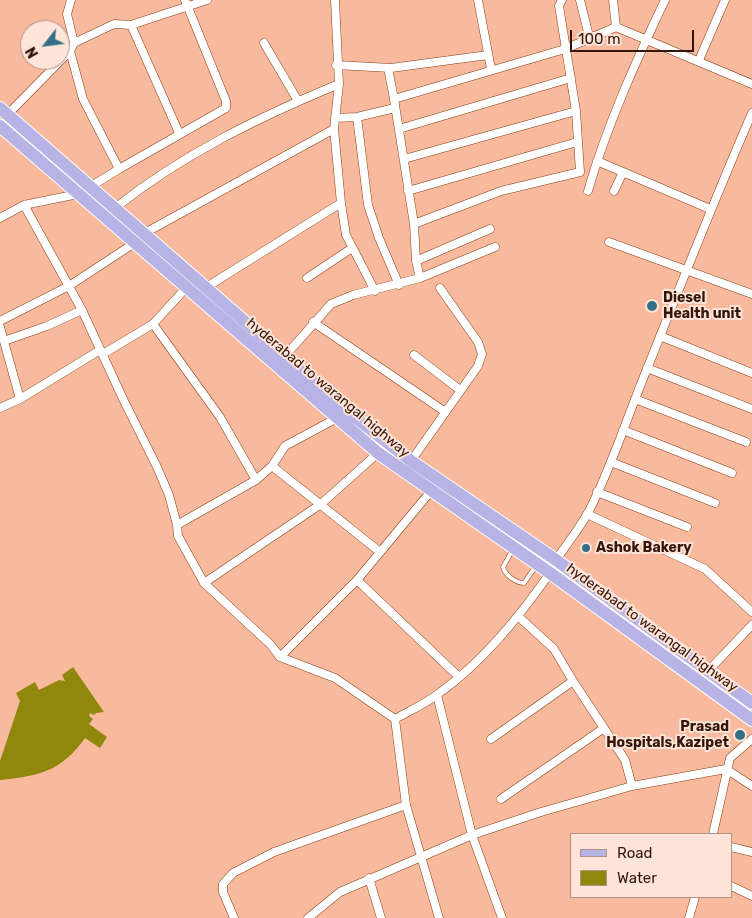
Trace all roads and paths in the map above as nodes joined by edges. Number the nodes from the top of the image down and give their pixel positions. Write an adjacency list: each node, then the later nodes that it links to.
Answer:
1 (71, 0): 16 (street)
2 (207, 0): 10 (street)
3 (335, 0): 20 (street)
4 (478, 0): 18 (street)
5 (562, 0): 17 (street)
6 (580, 0): 14 (street)
7 (613, 0): 12 (street)
8 (665, 0): 13 (street)
9 (725, 0): 19 (street)
10 (187, 4): 11 (street); 37 (street)
11 (131, 25): 16 (street); 37 (street)
12 (616, 27): 13 (street); 14 (street)
13 (647, 38): 19 (street); 40 (street)
14 (590, 40): 17 (street)
15 (264, 43): 27 (street)
16 (72, 47): 30 (street); 41 (street)
17 (565, 49): 22 (street); 23 (street)
18 (488, 55): 21 (street); 22 (street)
19 (700, 60): 25 (street)
20 (336, 64): 21 (street); 24 (street)
21 (388, 68): 26 (street)
22 (491, 69): 26 (street)
23 (571, 78): 29 (street); 36 (street)
24 (338, 84): 27 (street); 33 (street)
25 (752, 84)
26 (394, 99): 28 (street)
27 (298, 101): 50 (street)
28 (395, 108): 32 (street); 36 (street)
29 (576, 111): 38 (street); 39 (street)
30 (4, 112): 43 (main road)
31 (752, 113): 51 (street)
32 (357, 117): 33 (street); 63 (street)
33 (335, 118): 35 (street)
34 (0, 126): 47 (main road, hyderabad to warangal highway)
35 (334, 129): 48 (street); 55 (street)
36 (399, 130): 39 (street)
37 (178, 133): 41 (street)
38 (577, 142): 45 (street); 53 (street)
39 (404, 158): 45 (street)
40 (597, 161): 42 (street); 44 (street)
41 (119, 169): 43 (street)
42 (623, 172): 46 (street); 51 (street)
43 (90, 187): 50 (main road)
44 (588, 190)
45 (408, 191): 53 (street)
46 (614, 191)
47 (78, 194): 49 (street); 55 (main road, hyderabad to warangal highway)
48 (341, 203): 58 (street); 66 (street)
49 (24, 204): 52 (street); 64 (street)
50 (116, 208): 55 (main road)
51 (710, 209): 60 (street)
52 (0, 218)
53 (414, 224): 59 (street)
54 (490, 229): 59 (street)
55 (139, 238): 64 (street); 65 (main road, hyderabad to warangal highway); 66 (main road)
56 (609, 242): 60 (street)
57 (495, 247): 62 (street)
58 (352, 248): 61 (street); 68 (street)
59 (416, 262): 62 (street)
60 (687, 272): 69 (street); 75 (street)
61 (307, 278)
62 (420, 278): 63 (street)
63 (399, 284): 68 (street)
64 (69, 286): 70 (street); 71 (street)
65 (186, 288): 73 (street); 88 (main road, hyderabad to warangal highway)
66 (205, 288): 79 (main road)
67 (440, 288): 82 (street)
68 (375, 291): 72 (street)
69 (752, 294)
70 (82, 310): 76 (street); 77 (street)
71 (0, 321)
72 (313, 322): 79 (street); 87 (street)
73 (154, 324): 77 (street); 96 (street)
74 (0, 327): 76 (street)
75 (660, 336): 80 (street); 81 (street)
76 (4, 341): 84 (street)
77 (101, 352): 84 (street); 102 (street)
78 (414, 355): 82 (street)
79 (285, 356): 92 (main road)
80 (647, 368): 83 (street); 86 (street)
81 (752, 373)
82 (460, 390): 87 (street)
83 (635, 399): 89 (street); 90 (street)
84 (20, 400): 85 (street)
85 (0, 408)
86 (752, 409)
87 (444, 411): 92 (street)
88 (337, 418): 91 (main road, hyderabad to warangal highway); 94 (street)
89 (623, 430): 93 (street); 95 (street)
90 (746, 442)
91 (378, 453): 97 (main road, hyderabad to warangal highway); 100 (street)
92 (411, 461): 106 (main road)
93 (611, 462): 98 (street); 99 (street)
94 (272, 466): 96 (street); 100 (street)
95 (732, 473)
96 (256, 480): 102 (street)
97 (431, 491): 104 (main road, hyderabad to warangal highway); 105 (street)
98 (597, 492): 101 (street); 103 (street)
99 (715, 503)
100 (321, 504): 105 (street); 110 (street)
101 (587, 514): 106 (street); 111 (street)
102 (177, 525): 110 (street)
103 (687, 527)
104 (513, 548): 107 (main road, hyderabad to warangal highway); 107 (lane)
105 (380, 552): 109 (street)
106 (556, 560): 115 (main road)
107 (537, 564): 108 (main road, hyderabad to warangal highway)
108 (550, 573): 112 (street); 121 (main road, hyderabad to warangal highway)
109 (357, 580): 114 (street); 116 (street)
110 (204, 583): 114 (street)
111 (752, 612)
112 (519, 617): 116 (street); 117 (street)
113 (752, 626): 115 (street)
114 (280, 658): 120 (street)
115 (708, 671): 119 (main road)
116 (459, 677): 118 (street)
117 (573, 682): 122 (street); 123 (street)
118 (437, 695): 120 (street); 131 (street)
119 (752, 703)
120 (395, 719): 129 (street)
121 (752, 720)
122 (604, 728): 126 (street); 128 (street)
123 (491, 738)
124 (752, 739): 125 (street)
125 (726, 769): 126 (street); 127 (street); 130 (street)
126 (632, 786): 131 (street)
127 (752, 786)
128 (501, 798)
129 (406, 806): 134 (street); 139 (street)
130 (713, 833)
131 (472, 834): 134 (street); 143 (street)
132 (732, 847): 133 (street)
133 (752, 852)
134 (420, 857): 135 (street); 142 (street)
135 (369, 878): 140 (street); 141 (street)
136 (732, 886): 137 (street)
137 (752, 896)
138 (695, 898): 144 (street)
139 (234, 918)
140 (308, 918)
141 (381, 918)
142 (439, 918)
143 (502, 918)
144 (689, 918)

